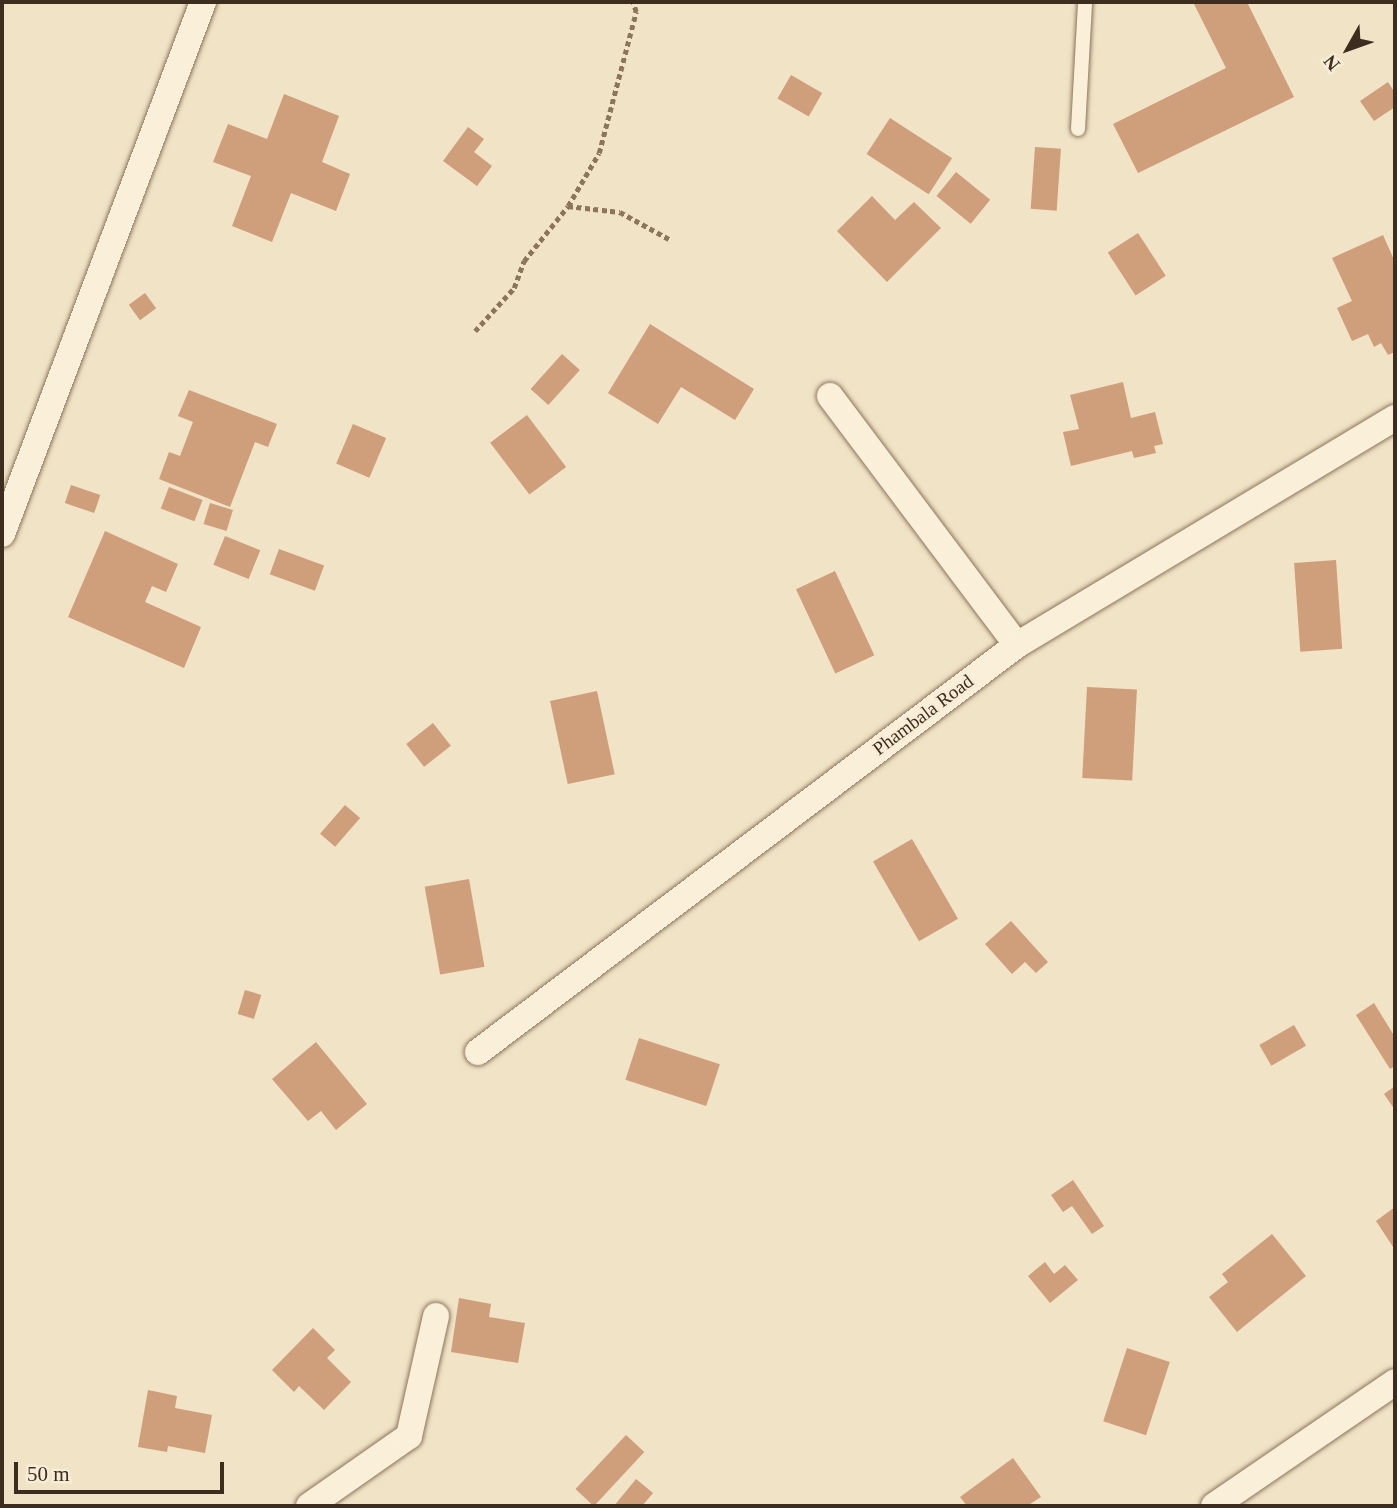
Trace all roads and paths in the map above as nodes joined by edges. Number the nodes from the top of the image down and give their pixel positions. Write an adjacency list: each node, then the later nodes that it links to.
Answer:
1 (203, 2): 10 (street)
2 (633, 2): 5 (path)
3 (1085, 2): 4 (lane)
4 (1078, 129)
5 (568, 206): 6 (path); 7 (path)
6 (669, 239)
7 (475, 331)
8 (831, 396): 11 (street)
9 (1395, 418): 11 (street, Phambala Road)
10 (2, 534)
11 (1017, 645): 12 (street, Phambala Road)
12 (478, 1052)
13 (436, 1316): 16 (street)
14 (1395, 1382): 15 (street)
15 (1247, 1497): 17 (street)
16 (309, 1506)
17 (1214, 1506)

